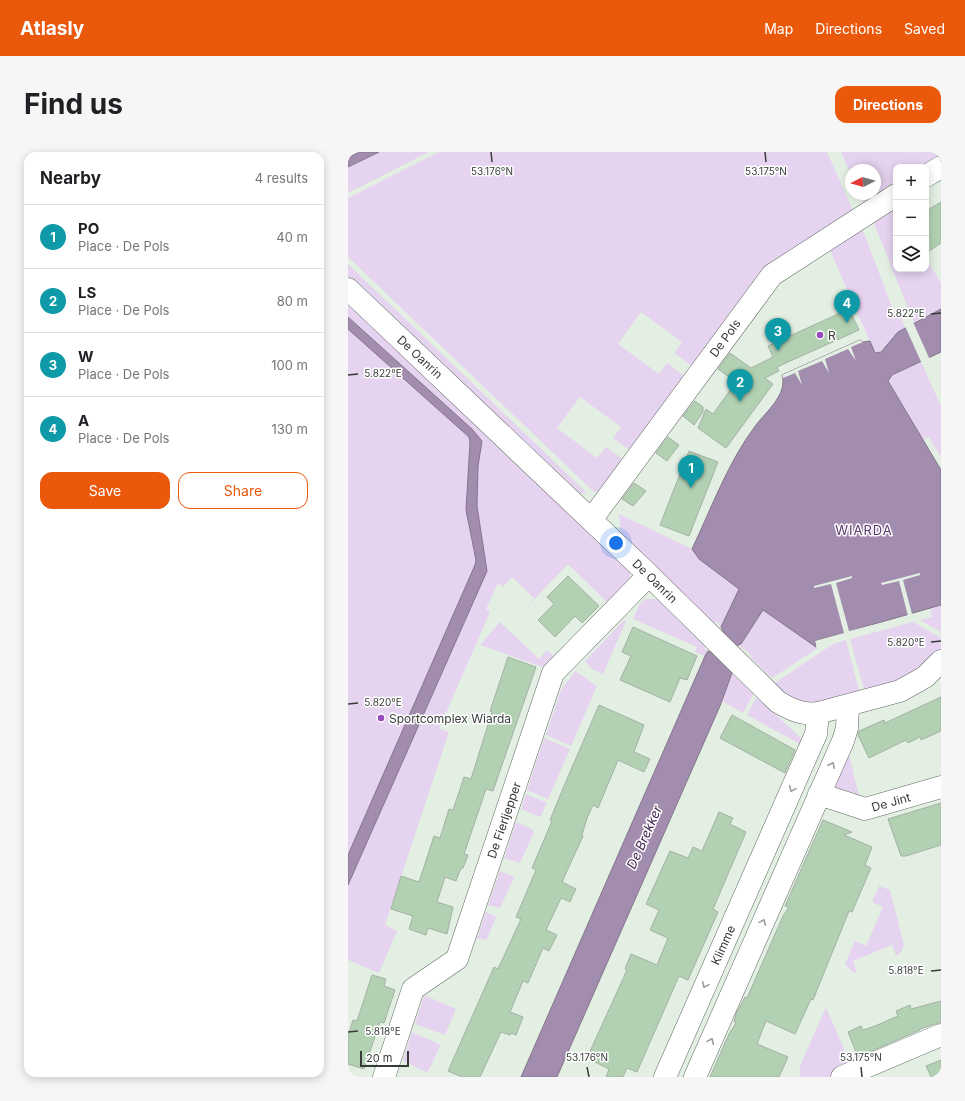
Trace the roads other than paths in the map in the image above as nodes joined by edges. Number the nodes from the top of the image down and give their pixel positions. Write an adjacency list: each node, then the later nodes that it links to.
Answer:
1 (941, 167): 2 (street)
2 (929, 174)
3 (893, 197): 5 (street, De Pols)
4 (348, 289): 5 (street, De Oanrin)
5 (591, 520): 6 (street, De Oanrin)
6 (649, 574): 9 (street, De Oanrin); 15 (street, De Fierljepper)
7 (941, 661): 8 (street, De Oanrin)
8 (848, 706): 9 (street, De Oanrin); 11 (street, one-way to 8)
9 (818, 713): 12 (street, Klimme, one-way to 12)
10 (941, 787): 11 (street, De Jint)
11 (819, 794): 13 (street)
12 (781, 814): 13 (street); 16 (street, Klimme, one-way to 16)
13 (806, 825): 17 (street, one-way to 13)
14 (941, 1035): 18 (street)
15 (384, 1077)
16 (665, 1077)
17 (695, 1077)
18 (842, 1077)

